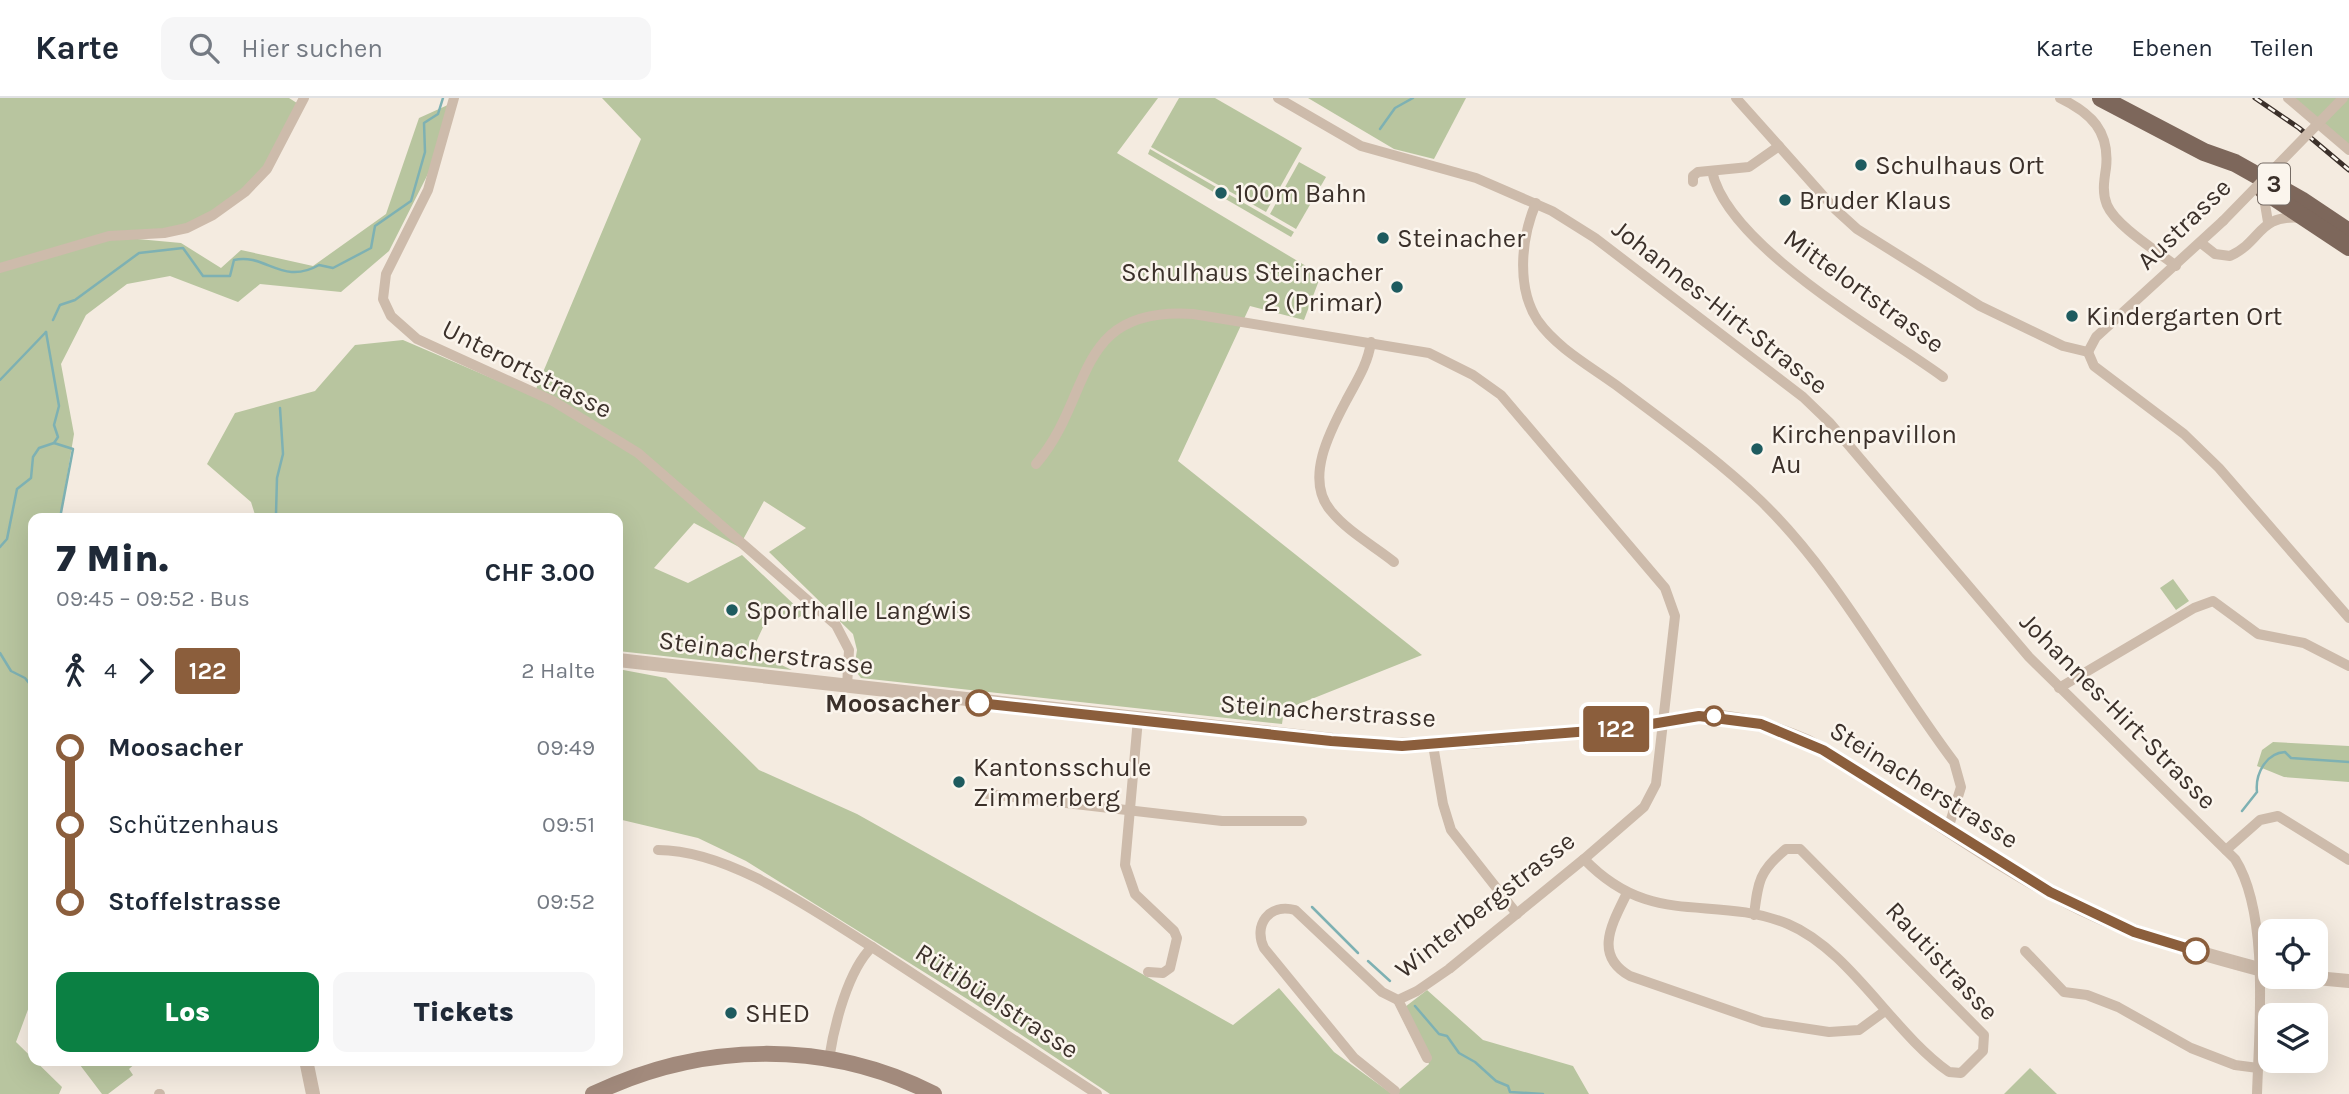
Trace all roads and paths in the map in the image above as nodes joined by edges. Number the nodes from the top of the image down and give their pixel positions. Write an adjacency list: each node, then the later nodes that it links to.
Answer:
1 (304, 98): 22 (street)
2 (454, 98): 31 (street, Unterortstrasse)
3 (1278, 98): 15 (street, Johannes-Hirt-Strasse)
4 (1736, 98): 9 (street)
5 (2060, 98): 21 (street)
6 (2102, 98): 11 (main road, 3)
7 (2288, 98): 10 (street)
8 (2343, 98): 19 (street, Austrasse, bridge)
9 (1779, 146): 12 (street); 24 (street)
10 (2349, 150)
11 (2204, 152): 14 (main road, 3); 18 (main road, 3)
12 (1712, 172): 13 (street); 25 (street, Mittelortstrasse)
13 (1693, 182)
14 (2261, 190): 16 (main road, 3); 17 (street)
15 (1536, 203): 32 (street, Johannes-Hirt-Strasse); 39 (street)
16 (2306, 218): 17 (street); 20 (main road, 3)
17 (2268, 222): 19 (street)
18 (2349, 232)
19 (2201, 243): 21 (street, Austrasse)
20 (2349, 247)
21 (2176, 265): 24 (street, Austrasse)
22 (0, 268)
23 (1371, 342): 26 (street, Winterbergstrasse); 27 (street); 34 (street, Winterbergstrasse)
24 (2088, 352): 28 (street)
25 (1943, 377)
26 (1036, 464)
27 (1394, 562)
28 (2349, 618)
29 (623, 661): 31 (street, Steinacherstrasse)
30 (2349, 666): 32 (street)
31 (847, 687): 33 (street, Steinacherstrasse)
32 (2059, 688): 41 (street, Johannes-Hirt-Strasse)
33 (1138, 719): 35 (street, Steinacherstrasse); 37 (street)
34 (1662, 722): 35 (street, Steinacherstrasse); 39 (street, Steinacherstrasse); 42 (street, Winterbergstrasse)
35 (1433, 745): 45 (street)
36 (987, 794): 37 (street)
37 (1129, 810): 38 (street); 51 (street)
38 (1302, 821)
39 (1948, 829): 50 (street, Steinacherstrasse)
40 (658, 850): 48 (street, Rütibüelstrasse)
41 (2226, 850): 43 (street); 47 (street, Johannes-Hirt-Strasse)
42 (1584, 859): 44 (street); 45 (street, Winterbergstrasse)
43 (2349, 860)
44 (1627, 893): 46 (street); 55 (street)
45 (1517, 914): 54 (street, Winterbergstrasse)
46 (1754, 915): 55 (street, Rautistrasse); 55 (street, Rautistrasse)
47 (2258, 937)
48 (872, 947): 56 (street); 65 (street, Rütibüelstrasse)
49 (2025, 951): 59 (street)
50 (2258, 968)
51 (1148, 972)
52 (2328, 979): 53 (street)
53 (2349, 981)
54 (1398, 1000): 57 (street); 61 (street, Winterbergstrasse)
55 (1885, 1011)
56 (829, 1059): 63 (main road); 64 (main road)
57 (1427, 1059)
58 (307, 1066): 62 (street)
59 (2258, 1068)
60 (2258, 1073): 66 (street, Johannes-Hirt-Strasse)
61 (1395, 1091)
62 (313, 1094)
63 (593, 1094)
64 (934, 1094)
65 (1097, 1094)
66 (2258, 1094)

